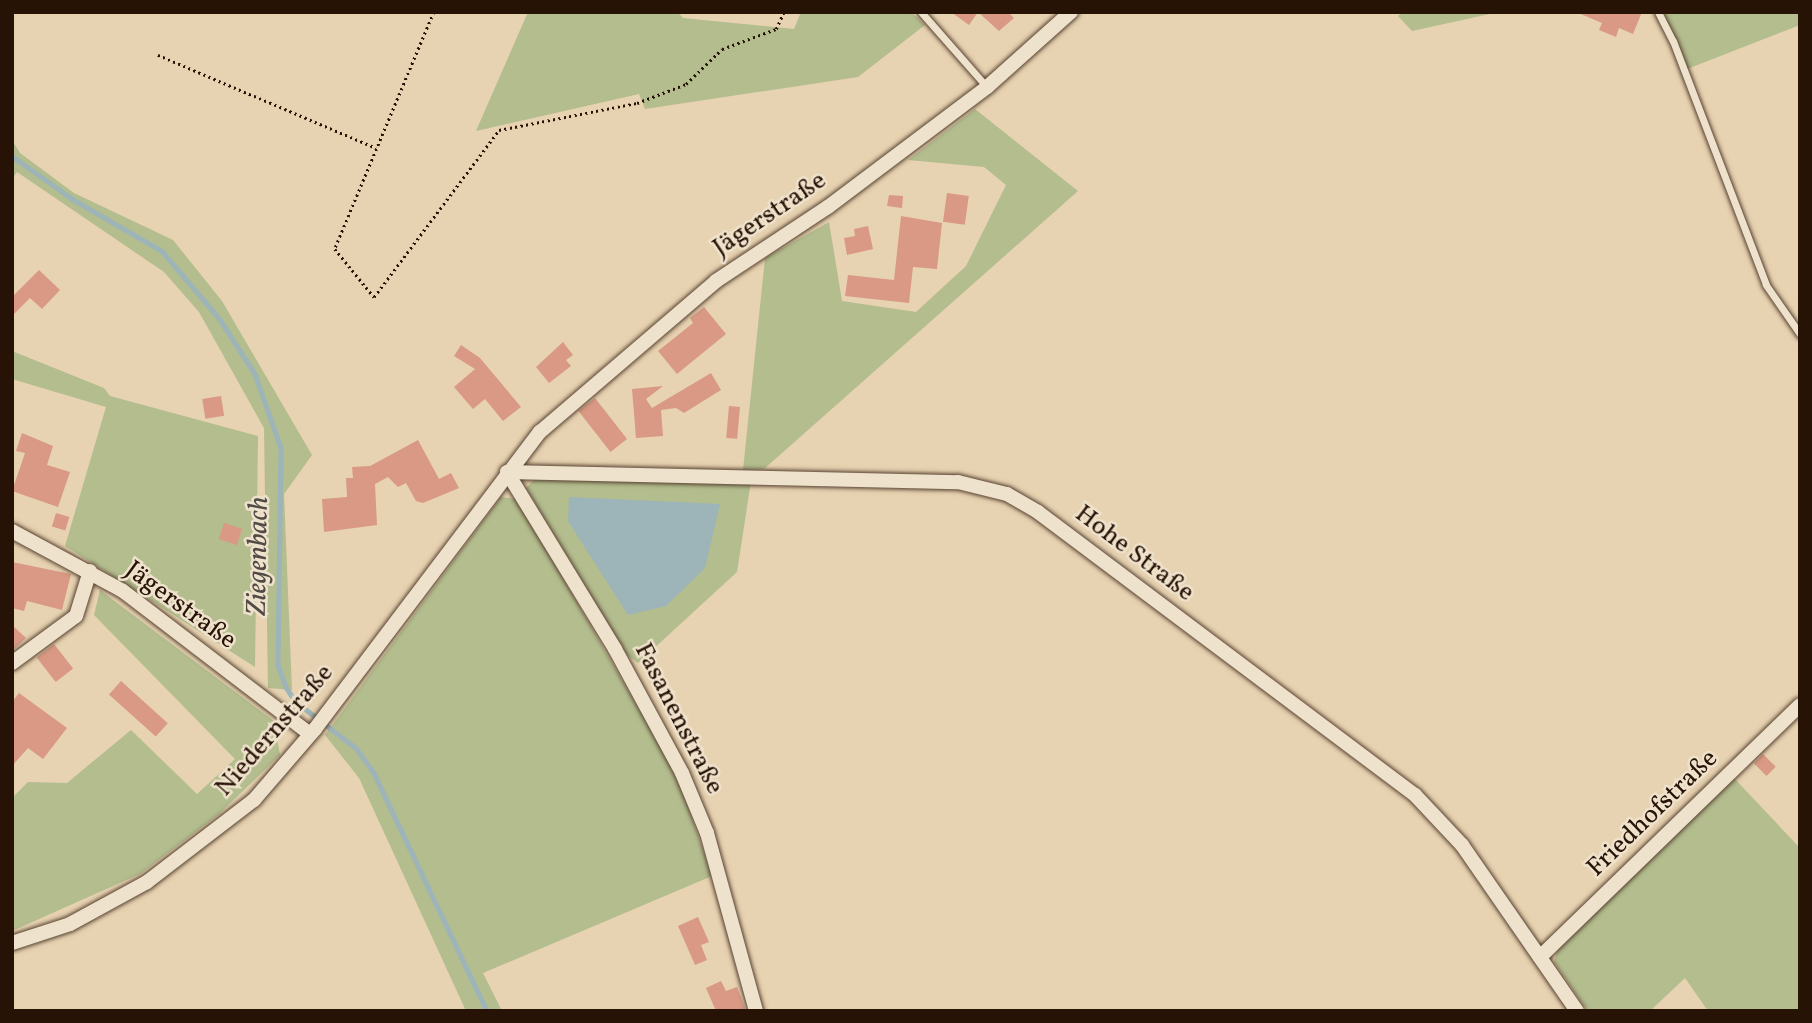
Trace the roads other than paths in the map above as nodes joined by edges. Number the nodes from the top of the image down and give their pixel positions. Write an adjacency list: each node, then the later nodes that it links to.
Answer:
1 (922, 12): 4 (lane)
2 (1071, 12): 4 (street, Jägerstraße)
3 (1658, 12): 5 (lane)
4 (987, 87): 6 (street, Jägerstraße)
5 (1800, 334)
6 (507, 472): 11 (street, Niedernstraße); 13 (street, Hohe Straße); 14 (street, Fasanenstraße)
7 (12, 531): 8 (street, Jägerstraße)
8 (90, 571): 9 (street); 11 (street, Jägerstraße)
9 (12, 663)
10 (1800, 705): 13 (street, Friedhofstraße)
11 (313, 732): 12 (street, Niedernstraße)
12 (12, 943)
13 (1540, 957): 15 (street, Hohe Straße)
14 (756, 1011)
15 (1577, 1011)

